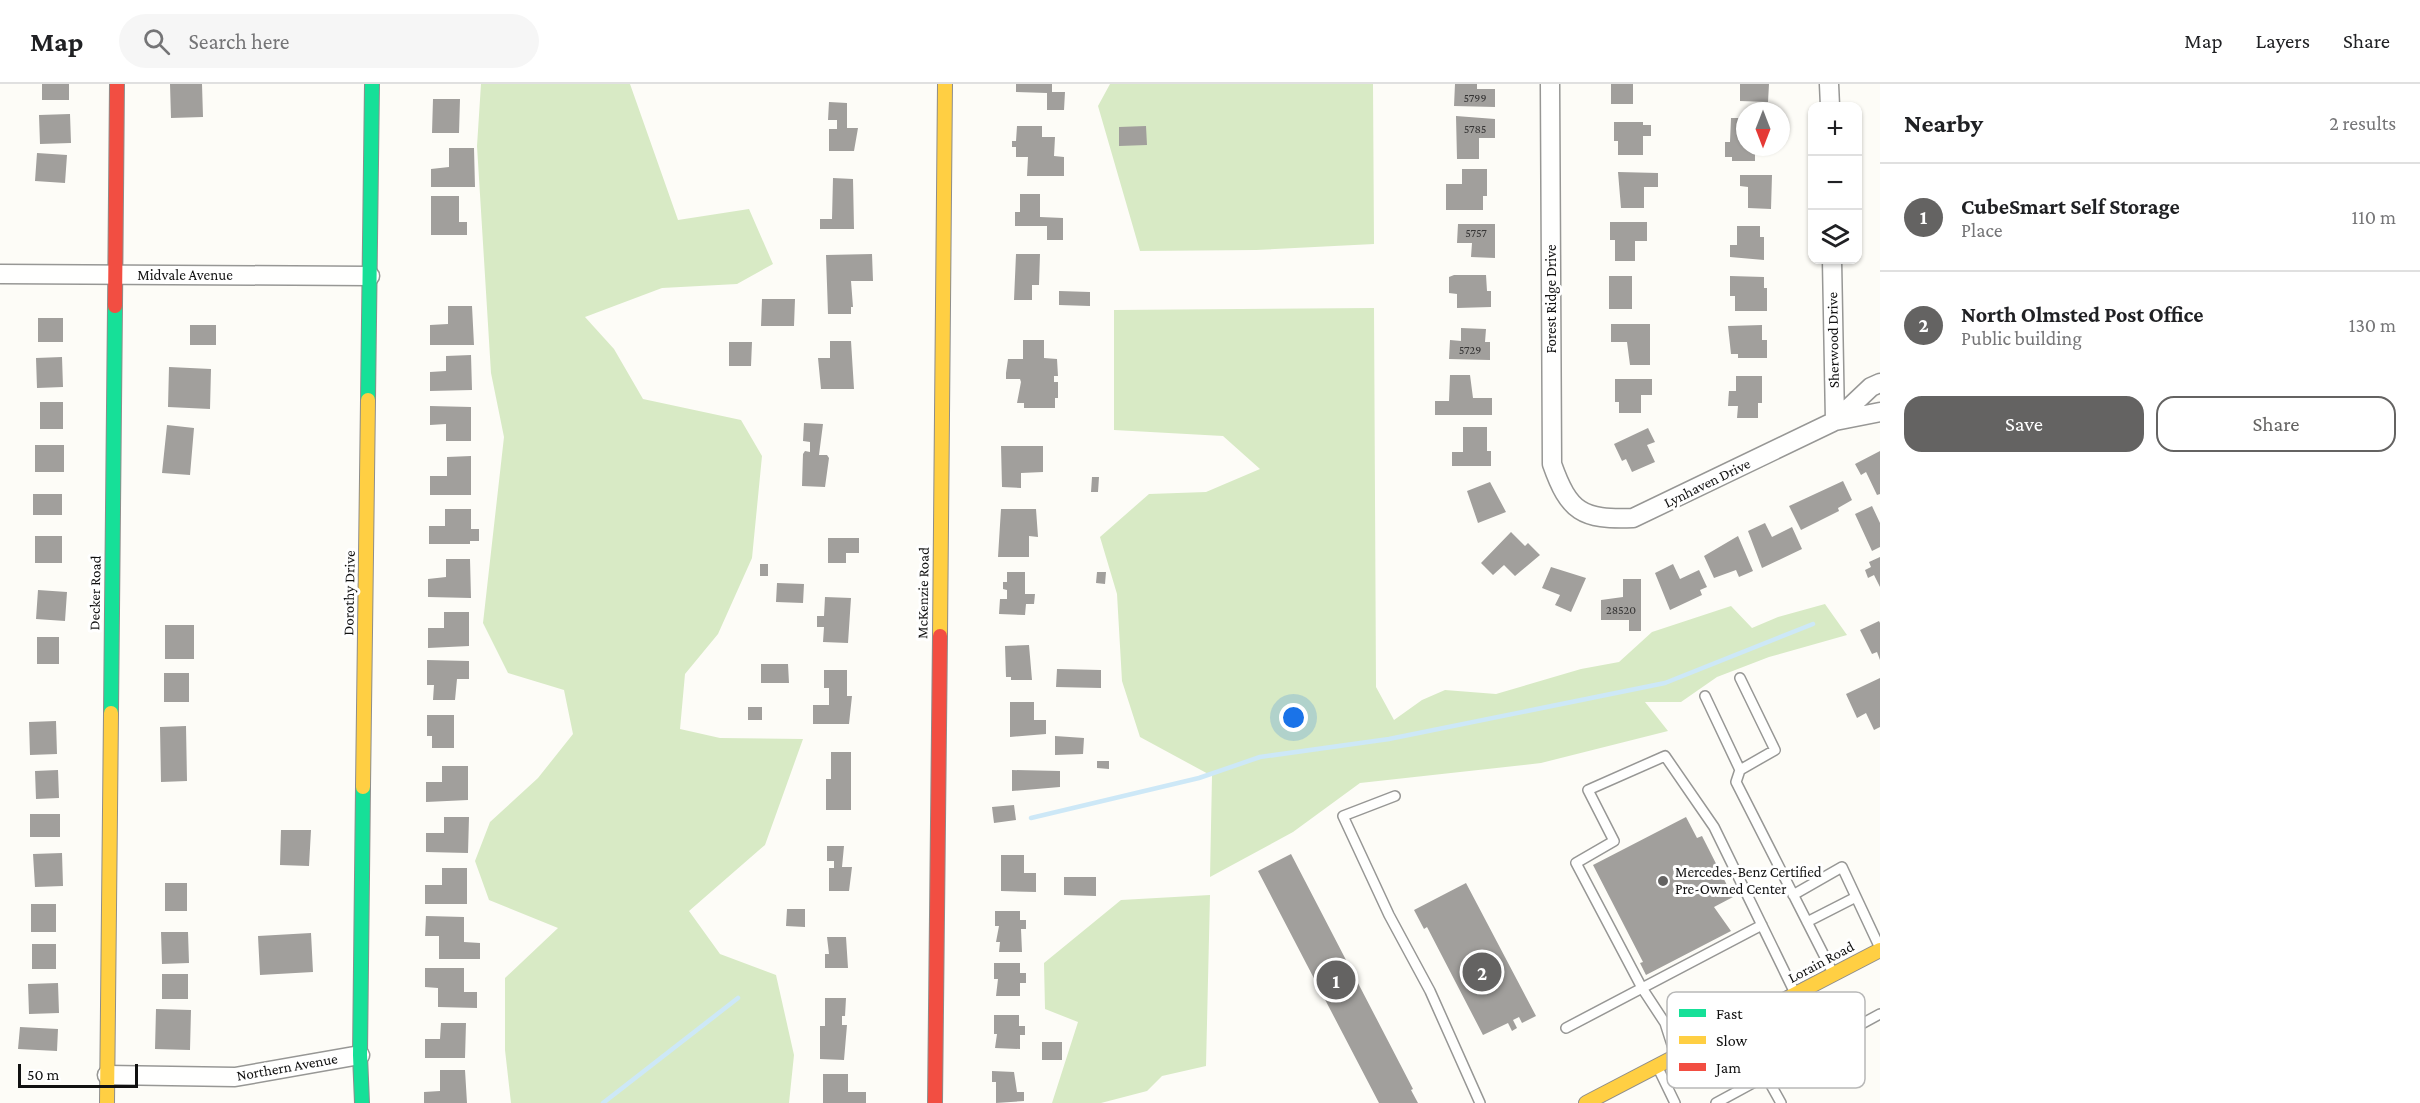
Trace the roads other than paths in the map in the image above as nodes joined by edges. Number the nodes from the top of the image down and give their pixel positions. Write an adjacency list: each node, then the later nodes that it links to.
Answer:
1 (117, 84): 9 (street, Decker Road)
2 (372, 84): 10 (street, Dorothy Drive)
3 (945, 84): 43 (street, McKenzie Road)
4 (1550, 84): 14 (street, Forest Ridge Drive)
5 (1829, 84): 6 (street)
6 (1830, 102)
7 (1832, 264): 13 (street, Sherwood Drive)
8 (0, 274): 9 (street, Midvale Avenue)
9 (115, 274): 10 (street, Midvale Avenue); 35 (street, Decker Road)
10 (370, 276): 32 (street, Dorothy Drive)
11 (1880, 383): 13 (street, Lynhaven Drive)
12 (1880, 412): 13 (street, Lynhaven Drive)
13 (1835, 421): 14 (street, Lynhaven Drive)
14 (1575, 509)
15 (1740, 678): 17 (lane)
16 (1705, 696): 17 (lane)
17 (1740, 770): 19 (lane)
18 (1395, 796): 44 (lane)
19 (1793, 895): 20 (lane); 21 (lane)
20 (1856, 897): 21 (lane); 23 (lane)
21 (1807, 922): 24 (lane)
22 (1762, 925): 25 (lane); 25 (lane); 26 (lane)
23 (1880, 949): 24 (street, Lorain Road)
24 (1833, 974): 27 (street, Lorain Road)
25 (1642, 988): 30 (lane); 31 (lane)
26 (1795, 992)
27 (1800, 992)
28 (1880, 1014): 29 (lane)
29 (1865, 1022)
30 (1566, 1028)
31 (1667, 1029)
32 (360, 1055): 35 (street, Northern Avenue); 42 (street, Dorothy Drive)
33 (1667, 1061): 34 (street, Lorain Road)
34 (1657, 1066): 36 (lane); 40 (street, Lorain Road)
35 (106, 1075): 41 (street, Decker Road)
36 (1667, 1087)
37 (1668, 1088): 45 (lane)
38 (1744, 1088): 46 (lane)
39 (1774, 1088): 47 (lane)
40 (1589, 1102)
41 (106, 1103)
42 (362, 1103)
43 (935, 1103)
44 (1480, 1103)
45 (1675, 1103)
46 (1716, 1103)
47 (1781, 1103)

